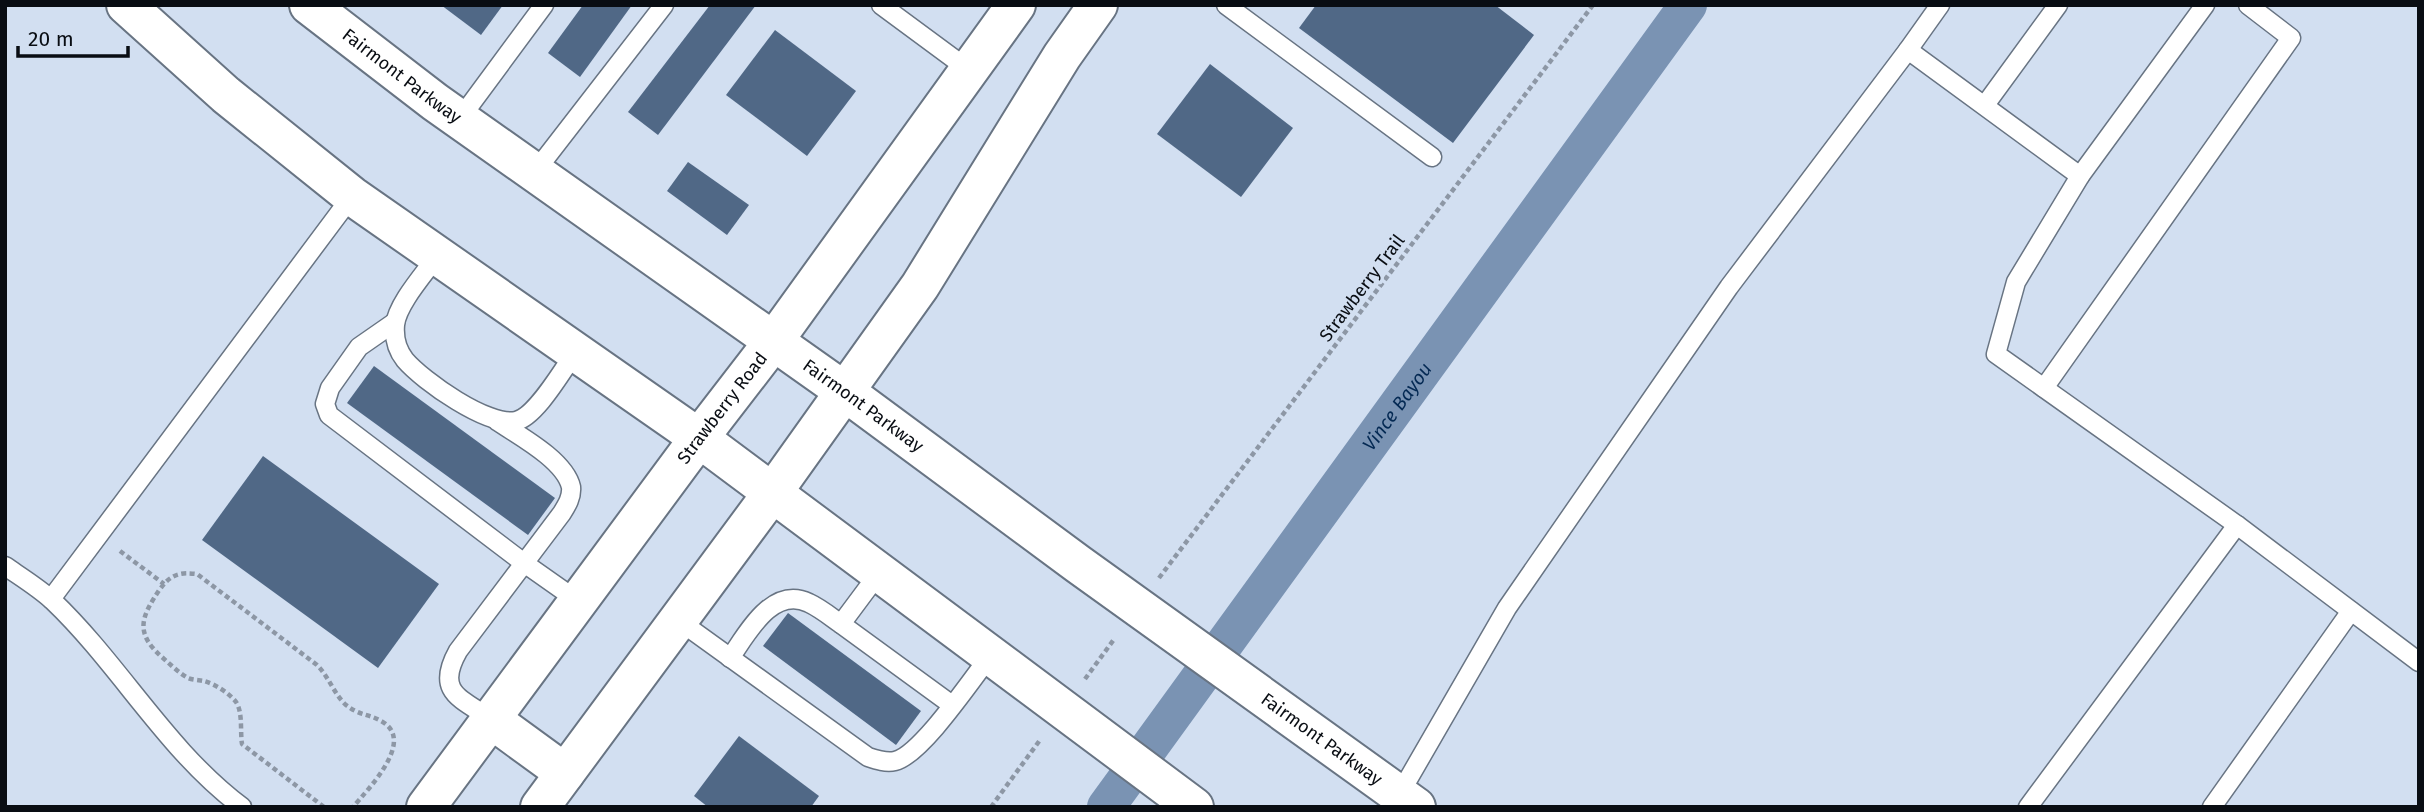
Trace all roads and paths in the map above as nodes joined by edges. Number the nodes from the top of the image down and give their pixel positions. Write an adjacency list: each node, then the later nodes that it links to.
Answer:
1 (126, 5): 21 (main road)
2 (309, 5): 17 (main road, Fairmont Parkway)
3 (544, 5): 17 (lane)
4 (664, 5): 19 (lane)
5 (881, 5): 15 (lane)
6 (1016, 5): 15 (main road, Strawberry Road)
7 (1098, 5): 27 (main road)
8 (1226, 5): 18 (lane)
9 (1593, 5): 39 (path, Strawberry Trail)
10 (1940, 5): 14 (lane)
11 (2059, 5): 16 (lane)
12 (2205, 5): 20 (lane)
13 (2248, 5): 26 (lane)
14 (1908, 50): 16 (lane); 51 (lane)
15 (969, 70): 24 (main road, Strawberry Road)
16 (1985, 106): 20 (lane)
17 (459, 120): 19 (main road, Fairmont Parkway)
18 (1432, 157)
19 (534, 173): 24 (main road, Fairmont Parkway)
20 (2080, 176): 26 (lane)
21 (352, 196): 22 (main road); 32 (lane)
22 (437, 256): 23 (lane); 25 (main road)
23 (395, 322): 28 (lane); 33 (lane)
24 (773, 342): 27 (main road, Fairmont Parkway); 29 (main road, Strawberry Road)
25 (575, 353): 28 (lane); 29 (main road)
26 (2044, 388): 31 (lane)
27 (844, 391): 30 (main road); 39 (main road, Fairmont Parkway)
28 (497, 421): 33 (lane)
29 (699, 438): 30 (main road); 38 (main road, Strawberry Road)
30 (773, 492): 35 (main road); 41 (main road)
31 (2237, 525): 40 (lane); 59 (lane)
32 (99, 535): 36 (path); 37 (lane)
33 (524, 563): 38 (lane); 48 (lane)
34 (5, 566): 37 (lane)
35 (879, 573): 42 (lane); 43 (main road)
36 (163, 584): 53 (path); 54 (path)
37 (51, 599): 52 (lane)
38 (578, 601): 48 (main road, Strawberry Road)
39 (1142, 610): 46 (path, Strawberry Trail); 51 (main road, Fairmont Parkway)
40 (2351, 611): 45 (lane); 60 (lane)
41 (678, 620): 44 (lane); 50 (main road)
42 (841, 624): 44 (lane); 47 (lane)
43 (990, 656): 47 (lane); 49 (main road)
44 (730, 658): 47 (lane)
45 (2419, 662)
46 (1083, 681)
47 (952, 705)
48 (491, 719): 50 (main road); 55 (main road, Strawberry Road)
49 (1058, 727): 57 (path); 58 (main road)
50 (565, 774): 56 (main road)
51 (1408, 801)
52 (242, 807)
53 (324, 807)
54 (353, 807)
55 (426, 807)
56 (540, 807)
57 (991, 807)
58 (1194, 807)
59 (2028, 807)
60 (2212, 807)

